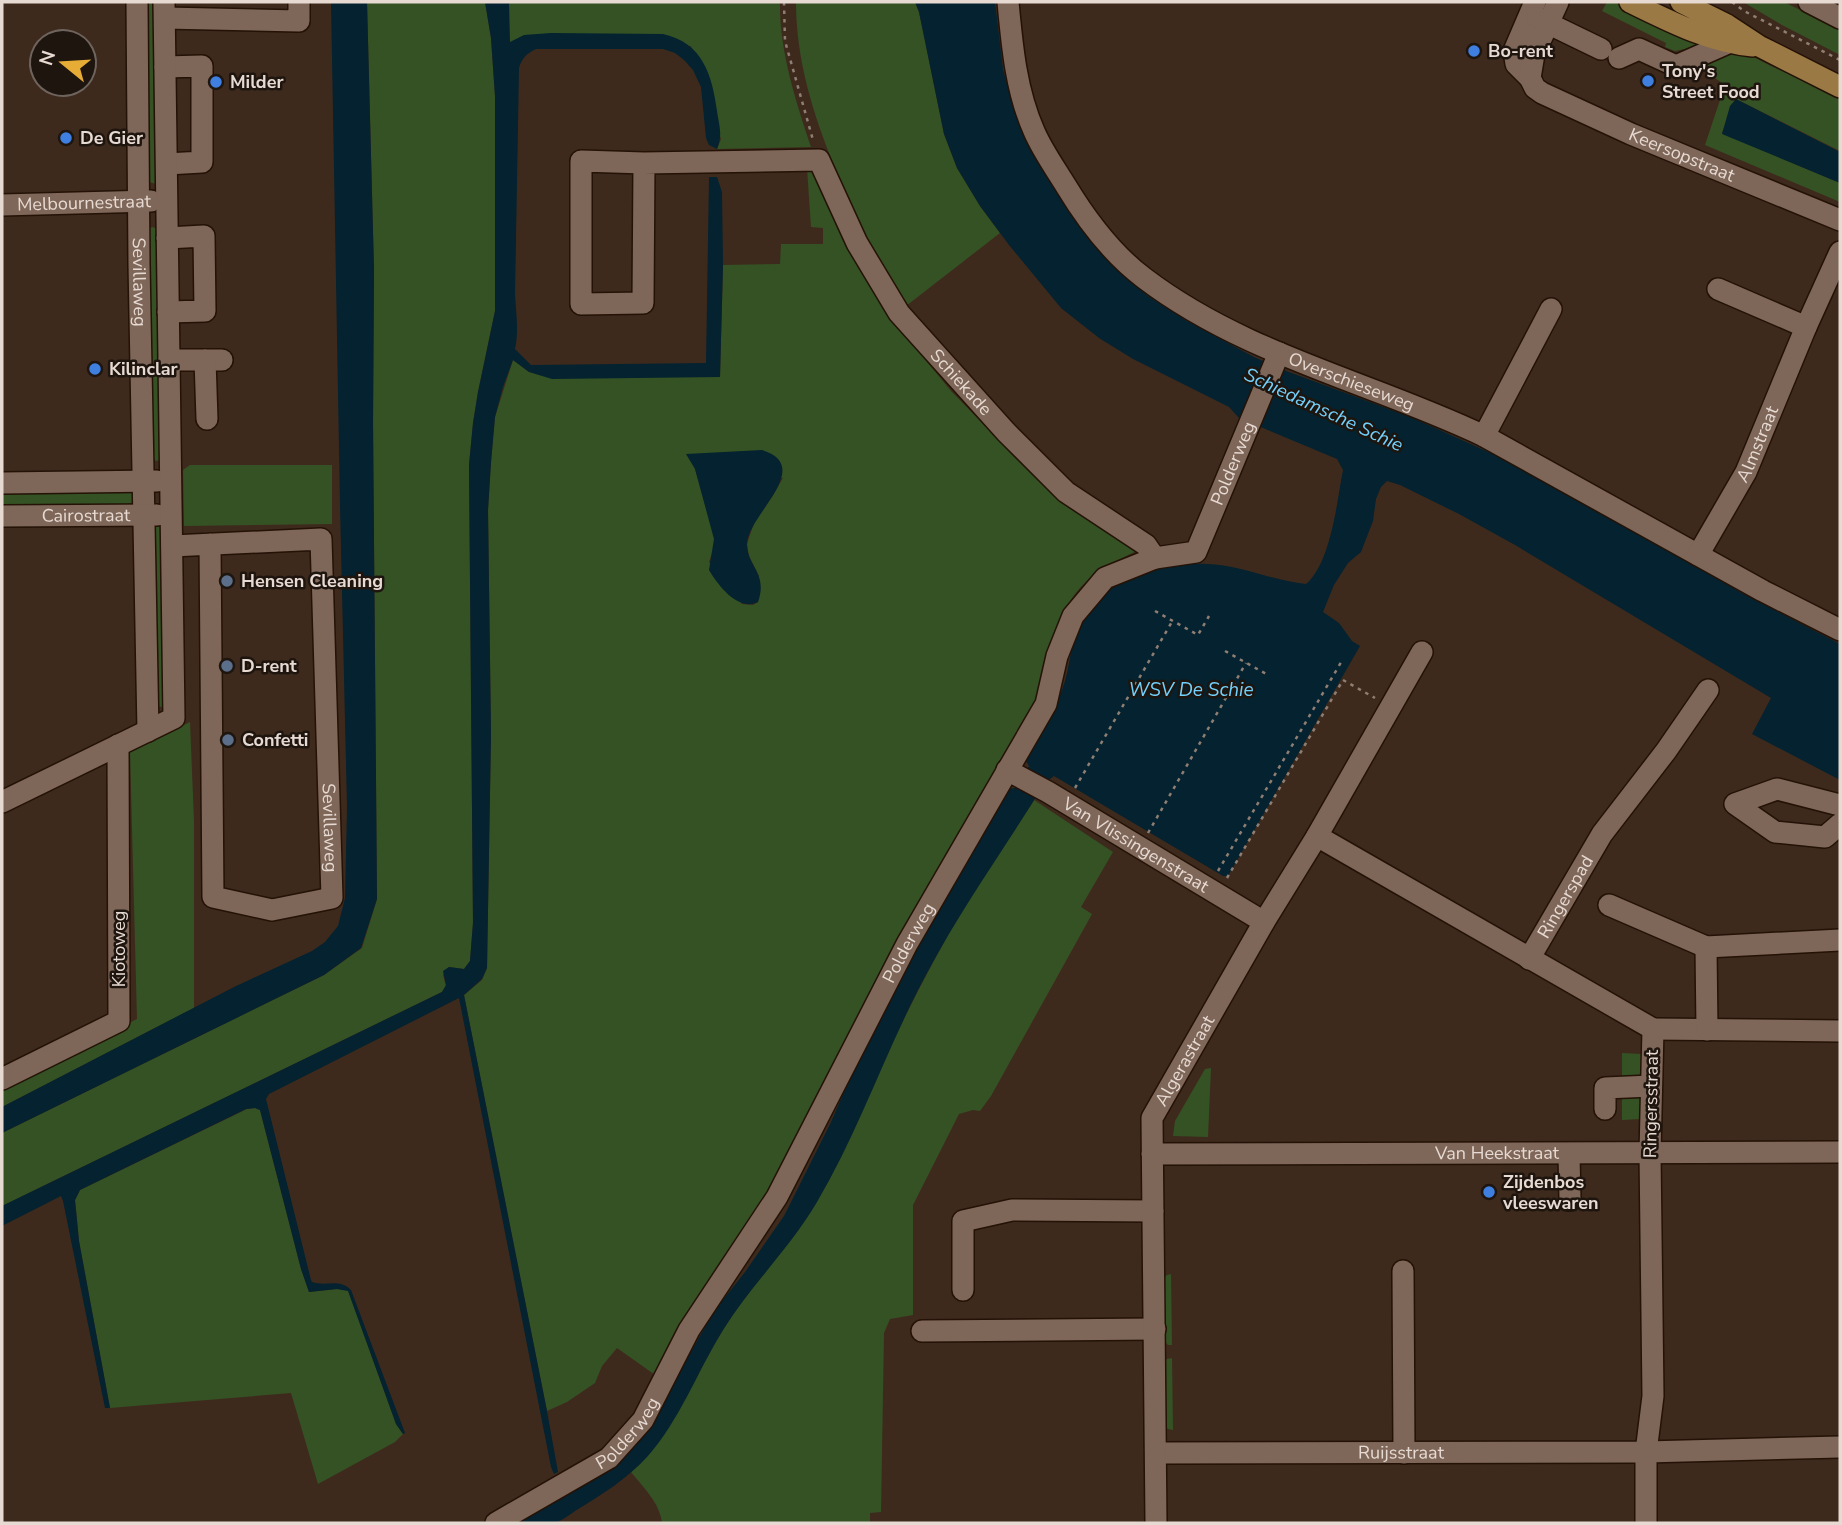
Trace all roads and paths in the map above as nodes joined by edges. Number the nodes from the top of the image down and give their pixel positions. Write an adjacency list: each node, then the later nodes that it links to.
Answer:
1 (137, 2): 22 (street, Sevillaweg)
2 (299, 2): 11 (street)
3 (784, 2): 19 (path)
4 (1008, 2): 32 (street, Overschieseweg)
5 (1558, 2): 12 (street, Keersopstraat)
6 (1630, 2): 14 (main road)
7 (1681, 2): 15 (main road)
8 (1732, 2): 16 (path)
9 (1809, 2): 13 (street)
10 (164, 10): 11 (street); 17 (street, Sevillaweg)
11 (202, 10)
12 (1537, 13): 14 (street); 25 (street, Keersopstraat)
13 (1840, 18)
14 (1728, 43): 15 (main road)
15 (1759, 46): 18 (main road)
16 (1840, 60)
17 (166, 67): 21 (street, Sevillaweg); 21 (street)
18 (1840, 87)
19 (819, 160): 20 (street); 45 (street, Schiekade)
20 (644, 163): 20 (street)
21 (167, 164): 23 (street, Sevillaweg)
22 (139, 201): 23 (street, Melbournestraat); 24 (street, Melbournestraat); 36 (street, Sevillaweg)
23 (167, 201): 26 (street, Sevillaweg)
24 (2, 205)
25 (1840, 220)
26 (167, 238): 30 (street, Sevillaweg); 30 (street)
27 (1840, 253): 31 (street, Almstraat)
28 (1718, 289): 31 (street)
29 (1551, 309): 35 (street)
30 (168, 312): 33 (street, Sevillaweg)
31 (1806, 327): 44 (street, Almstraat)
32 (1277, 357): 35 (street, Overschieseweg); 45 (street, Polderweg)
33 (169, 360): 34 (street); 37 (street, Sevillaweg)
34 (207, 419)
35 (1484, 436): 44 (street, Overschieseweg)
36 (144, 481): 37 (street, Cairostraat); 38 (street, Cairostraat); 39 (street, Sevillaweg)
37 (170, 481): 40 (street, Sevillaweg)
38 (2, 483)
39 (145, 515): 40 (street, Cairostraat); 41 (street, Cairostraat); 59 (street, Sevillaweg)
40 (172, 515): 43 (street, Sevillaweg)
41 (2, 516)
42 (210, 544): 43 (street, Sevillaweg); 55 (street, Sevillaweg); 55 (street, Sevillaweg)
43 (172, 546): 57 (street, Sevillaweg)
44 (1698, 555): 49 (street, Overschieseweg)
45 (1155, 558): 61 (street, Polderweg)
46 (1155, 611): 48 (path)
47 (1209, 616): 48 (path)
48 (1173, 620): 62 (path)
49 (1840, 630)
50 (1225, 650): 53 (path)
51 (1422, 652): 58 (street, Algerastraat)
52 (1343, 659): 70 (path)
53 (1246, 663): 54 (path); 68 (path)
54 (1268, 675)
55 (212, 690): 57 (street)
56 (1708, 690): 76 (street, Ringerspad)
57 (175, 691): 59 (street, Sevillaweg)
58 (1391, 706): 69 (street, Algerastraat); 71 (path)
59 (148, 731): 60 (street)
60 (118, 745): 65 (street); 80 (street, Kiotoweg)
61 (1012, 772): 63 (street, Van Vlissingenstraat); 97 (street, Polderweg)
62 (1075, 788)
63 (1047, 791): 64 (path); 73 (street, Van Vlissingenstraat)
64 (1081, 795)
65 (2, 802)
66 (1840, 805): 67 (street)
67 (1840, 824)
68 (1138, 828)
69 (1317, 836): 73 (street, Algerastraat); 76 (street, Ringersstraat)
70 (1217, 874)
71 (1226, 880)
72 (1609, 905): 75 (street)
73 (1264, 922): 85 (street, Algerastraat)
74 (1840, 940): 75 (street)
75 (1706, 947): 78 (street)
76 (1529, 959): 77 (street, Ringersstraat)
77 (1653, 1029): 78 (street); 81 (street, Ringersstraat)
78 (1707, 1030): 79 (street)
79 (1840, 1031)
80 (2, 1079)
81 (1651, 1086): 82 (street); 84 (street, Ringersstraat)
82 (1605, 1109)
83 (1840, 1152): 84 (street, Van Heekstraat)
84 (1650, 1153): 86 (street, Van Heekstraat); 94 (street, Ringersstraat)
85 (1152, 1154): 86 (street, Van Heekstraat); 88 (street, Algerastraat)
86 (1569, 1154): 87 (street)
87 (1570, 1200)
88 (1153, 1211): 90 (street); 91 (street, Algerastraat)
89 (1403, 1271): 96 (street)
90 (963, 1290)
91 (1155, 1329): 92 (street); 95 (street, Algerastraat)
92 (922, 1331)
93 (1840, 1447): 94 (street, Ruijsstraat)
94 (1646, 1452): 96 (street, Ruijsstraat); 99 (street, Ringersstraat)
95 (1156, 1453): 96 (street, Ruijsstraat); 98 (street, Algerastraat)
96 (1404, 1453)
97 (496, 1523)
98 (1156, 1523)
99 (1646, 1523)

